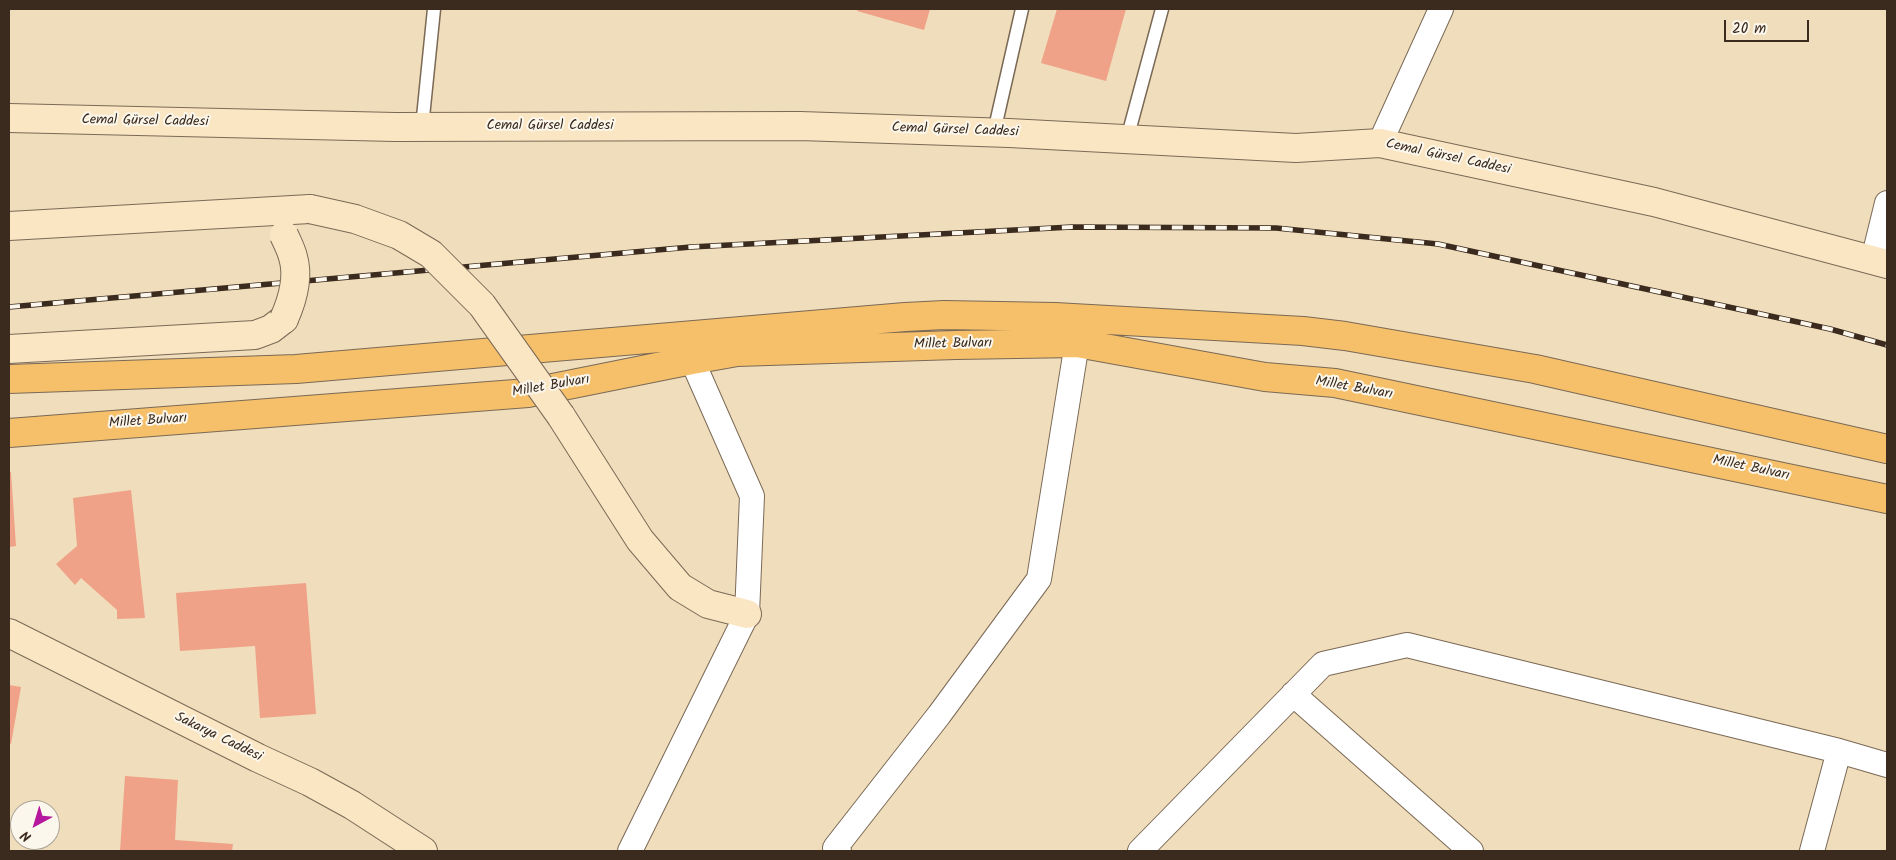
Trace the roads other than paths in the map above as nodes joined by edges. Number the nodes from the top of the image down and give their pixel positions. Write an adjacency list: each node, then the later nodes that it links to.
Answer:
1 (434, 9): 6 (lane)
2 (1022, 9): 7 (lane)
3 (1162, 9): 8 (lane)
4 (1441, 9): 9 (street)
5 (9, 118): 6 (street, Cemal Gürsel Caddesi)
6 (422, 127): 7 (street, Cemal Gürsel Caddesi)
7 (994, 132): 8 (street, Cemal Gürsel Caddesi)
8 (1127, 139): 9 (street, Cemal Gürsel Caddesi)
9 (1380, 143): 13 (street, Cemal Gürsel Caddesi)
10 (1887, 203): 13 (street)
11 (259, 211): 12 (street); 15 (street, bridge); 21 (street, bridge)
12 (9, 226)
13 (1880, 262)
14 (1077, 343): 16 (main road, Millet Bulvarı); 20 (main road, Millet Bulvarı); 28 (street)
15 (9, 349)
16 (692, 360): 18 (main road, Millet Bulvarı); 21 (street)
17 (9, 379): 19 (main road, Millet Bulvarı)
18 (9, 433)
19 (1887, 449)
20 (1887, 499)
21 (747, 614): 27 (street)
22 (9, 633): 26 (street, Sakarya Caddesi)
23 (1293, 694): 24 (street); 29 (street); 30 (street)
24 (1839, 751): 25 (street); 31 (street)
25 (1887, 765)
26 (423, 851)
27 (630, 851)
28 (839, 851)
29 (1140, 851)
30 (1471, 851)
31 (1812, 851)

